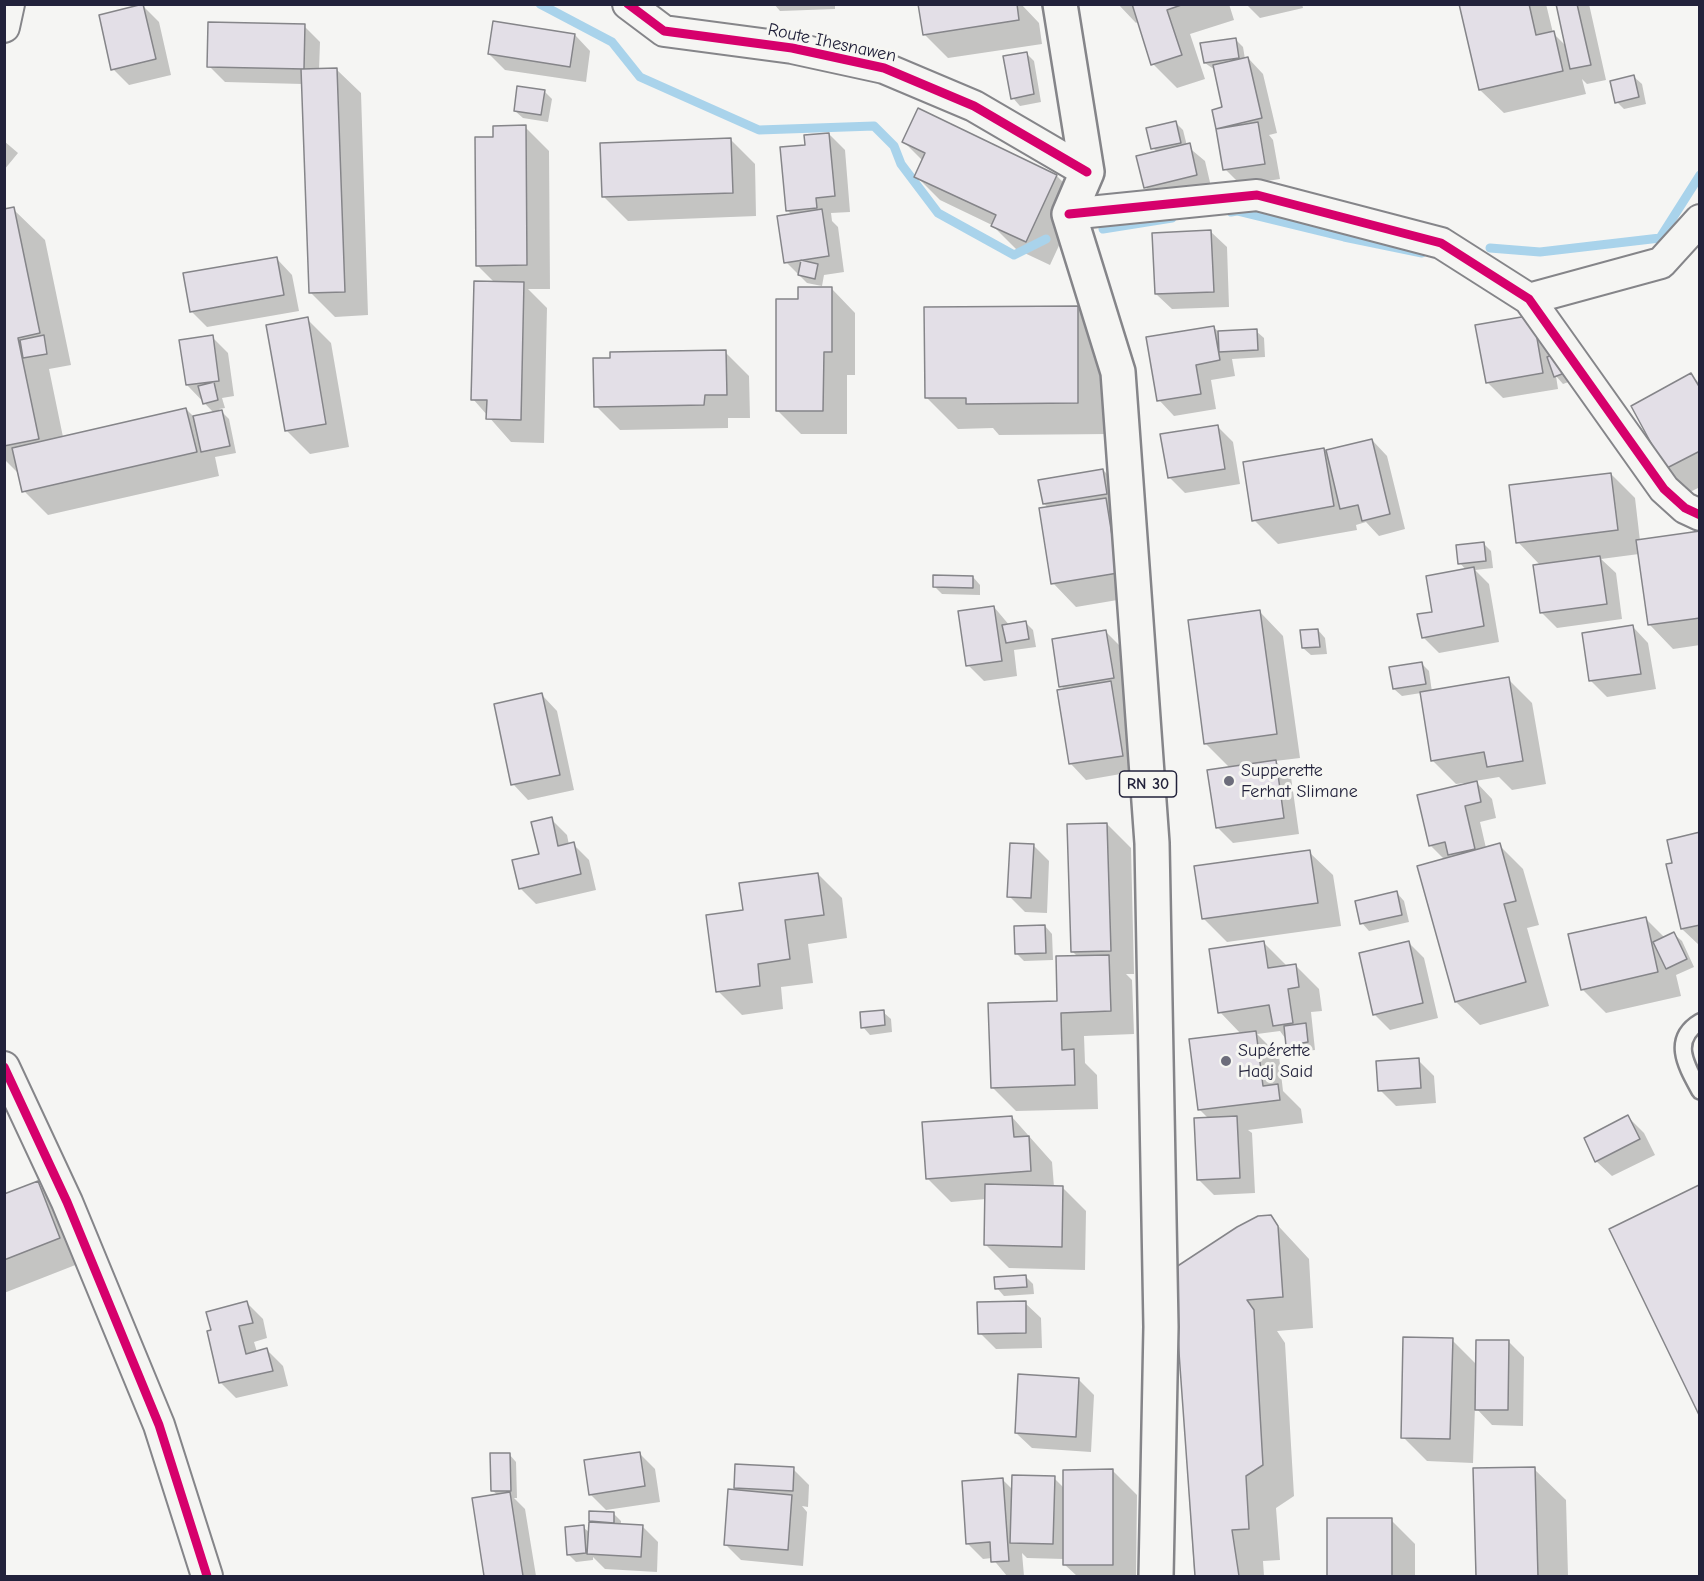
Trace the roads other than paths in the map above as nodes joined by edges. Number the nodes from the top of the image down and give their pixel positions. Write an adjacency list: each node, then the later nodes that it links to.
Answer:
1 (9, 4): 4 (street)
2 (628, 4): 5 (street, Route Ihesnawen)
3 (1060, 4): 5 (main road)
4 (4, 27)
5 (1087, 172): 6 (main road)
6 (1069, 214): 8 (street); 14 (main road, RN 30)
7 (1700, 220): 8 (street)
8 (1529, 299): 9 (street)
9 (1700, 515)
10 (1700, 1022): 12 (lane)
11 (4, 1067): 13 (street)
12 (1700, 1091)
13 (207, 1576)
14 (1156, 1576)

